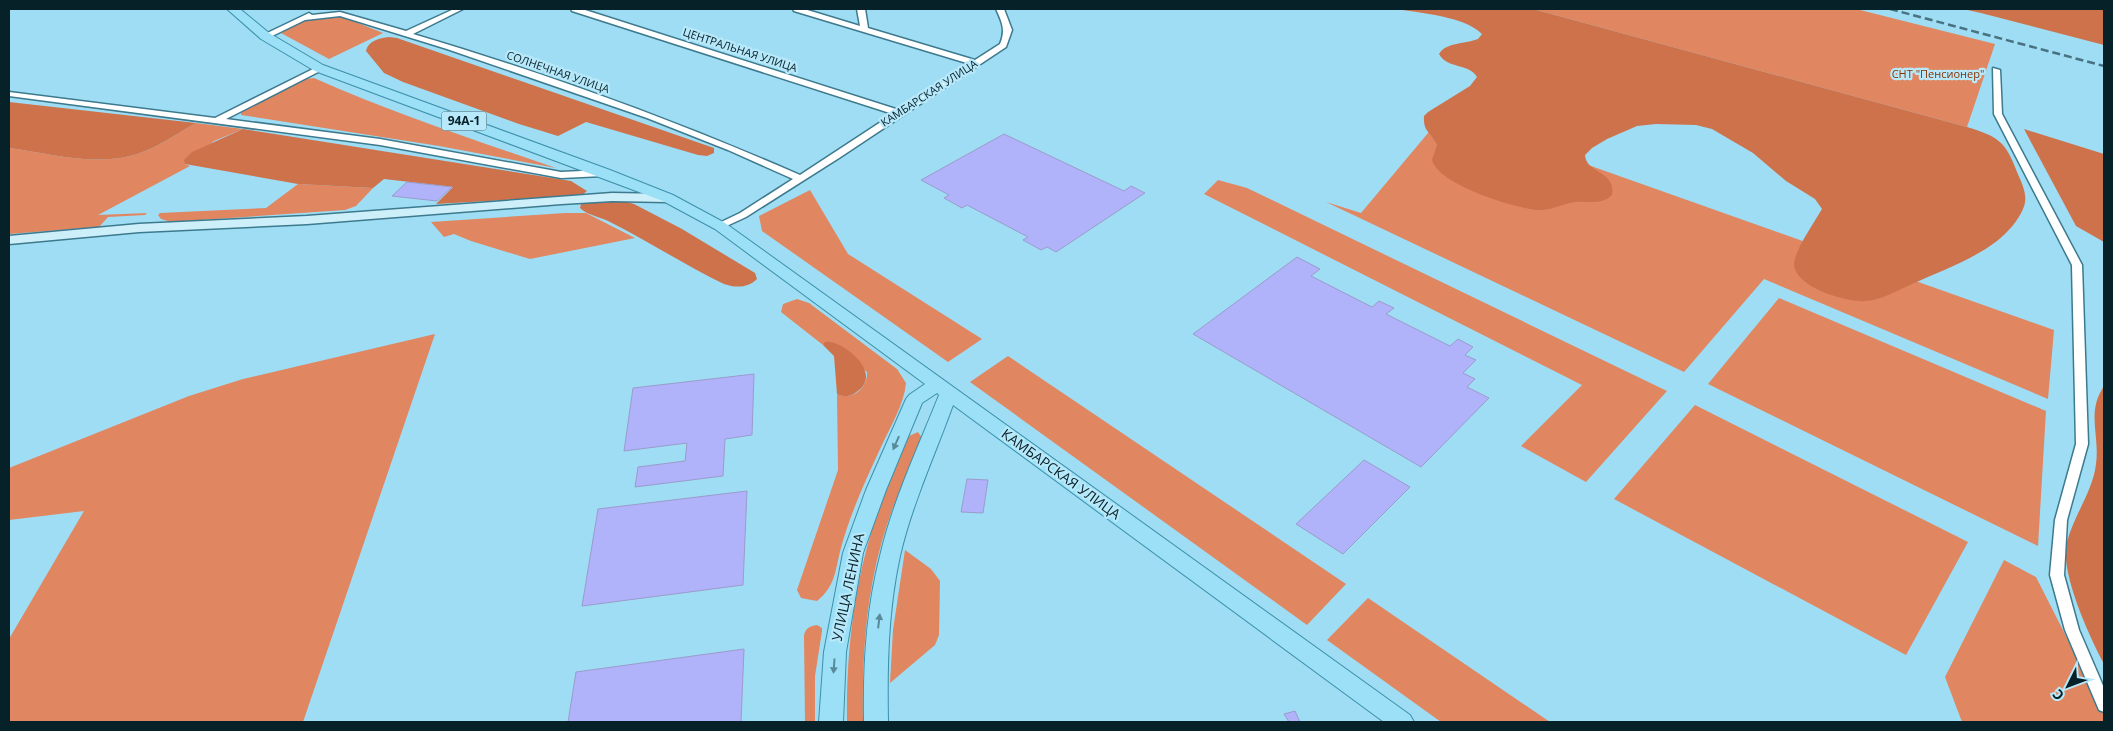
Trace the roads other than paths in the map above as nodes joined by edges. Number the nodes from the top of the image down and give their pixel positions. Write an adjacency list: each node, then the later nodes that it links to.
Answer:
1 (233, 9): 11 (main road, 94А-1)
2 (321, 9): 8 (street)
3 (460, 9): 10 (street)
4 (574, 9): 16 (street, ЦЕНТРАЛЬНАЯ УЛИЦА)
5 (797, 9): 9 (street)
6 (861, 9): 9 (street)
7 (1000, 9): 12 (street, КАМБАРСКАЯ УЛИЦА)
8 (302, 18): 10 (street, СОЛНЕЧНАЯ УЛИЦА); 11 (street)
9 (864, 29): 12 (street)
10 (406, 34): 19 (street, СОЛНЕЧНАЯ УЛИЦА)
11 (265, 36): 13 (main road, 94А-1)
12 (976, 63): 16 (street, КАМБАРСКАЯ УЛИЦА)
13 (318, 68): 17 (street); 18 (main road, 94А-1)
14 (1996, 70): 26 (street)
15 (9, 94): 17 (street)
16 (898, 114): 19 (street, КАМБАРСКАЯ УЛИЦА)
17 (218, 120): 18 (street)
18 (605, 173): 20 (main road, 94А-1)
19 (799, 178): 21 (street, КАМБАРСКАЯ УЛИЦА)
20 (668, 198): 21 (main road, КАМБАРСКАЯ УЛИЦА); 22 (street)
21 (720, 226): 23 (main road, КАМБАРСКАЯ УЛИЦА)
22 (9, 240)
23 (904, 360): 24 (main road, КАМБАРСКАЯ УЛИЦА); 25 (main road)
24 (944, 389): 25 (main road); 28 (main road, one-way to 24); 29 (main road, КАМБАРСКАЯ УЛИЦА)
25 (916, 399): 27 (main road, УЛИЦА ЛЕНИНА, one-way to 27)
26 (2104, 704)
27 (831, 722)
28 (876, 722)
29 (1402, 722)

